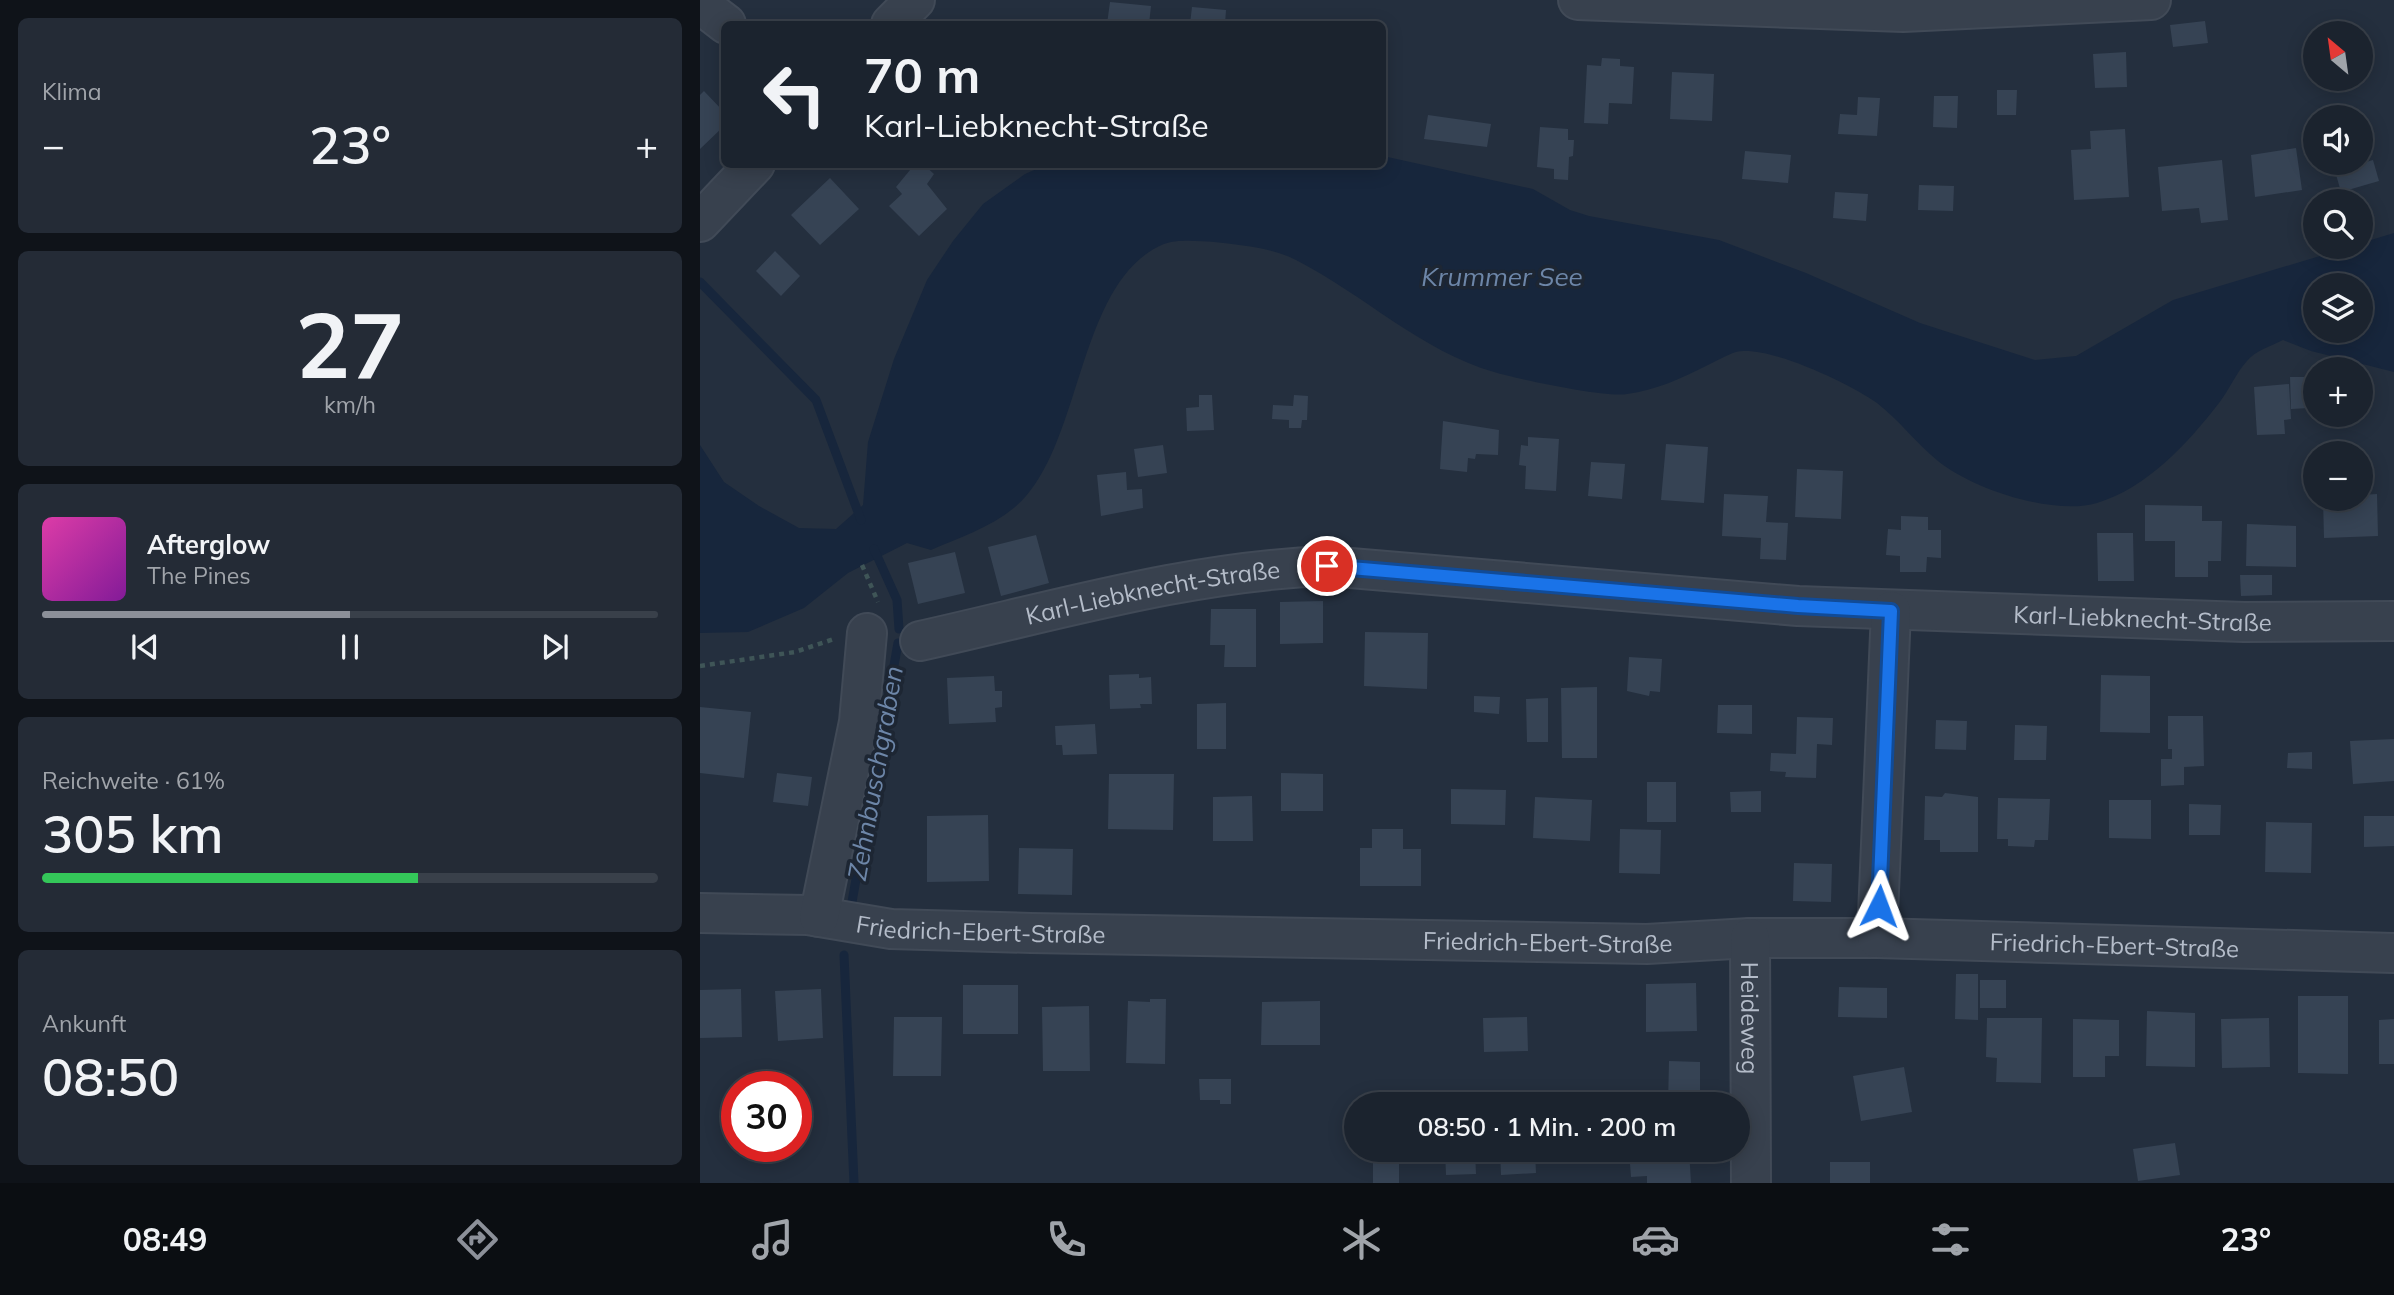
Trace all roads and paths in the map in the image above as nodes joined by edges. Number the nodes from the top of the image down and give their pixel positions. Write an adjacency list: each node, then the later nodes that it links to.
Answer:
1 (915, 0): 7 (street)
2 (1578, 0): 5 (street)
3 (2151, 0): 5 (street)
4 (700, 4): 6 (street)
5 (1904, 6)
6 (722, 21)
7 (894, 21)
8 (751, 168): 9 (street)
9 (700, 222)
10 (1891, 611): 11 (street, Karl-Liebknecht-Straße); 13 (street, Karl-Liebknecht-Straße); 18 (street)
11 (2394, 621)
12 (867, 633): 14 (path); 16 (street)
13 (920, 641)
14 (700, 666)
15 (700, 913): 16 (street, Friedrich-Ebert-Straße)
16 (819, 917): 17 (street, Friedrich-Ebert-Straße)
17 (1750, 938): 18 (street, Friedrich-Ebert-Straße); 20 (street, Heideweg)
18 (1877, 938): 19 (street, Friedrich-Ebert-Straße)
19 (2394, 953)
20 (1751, 1183)

